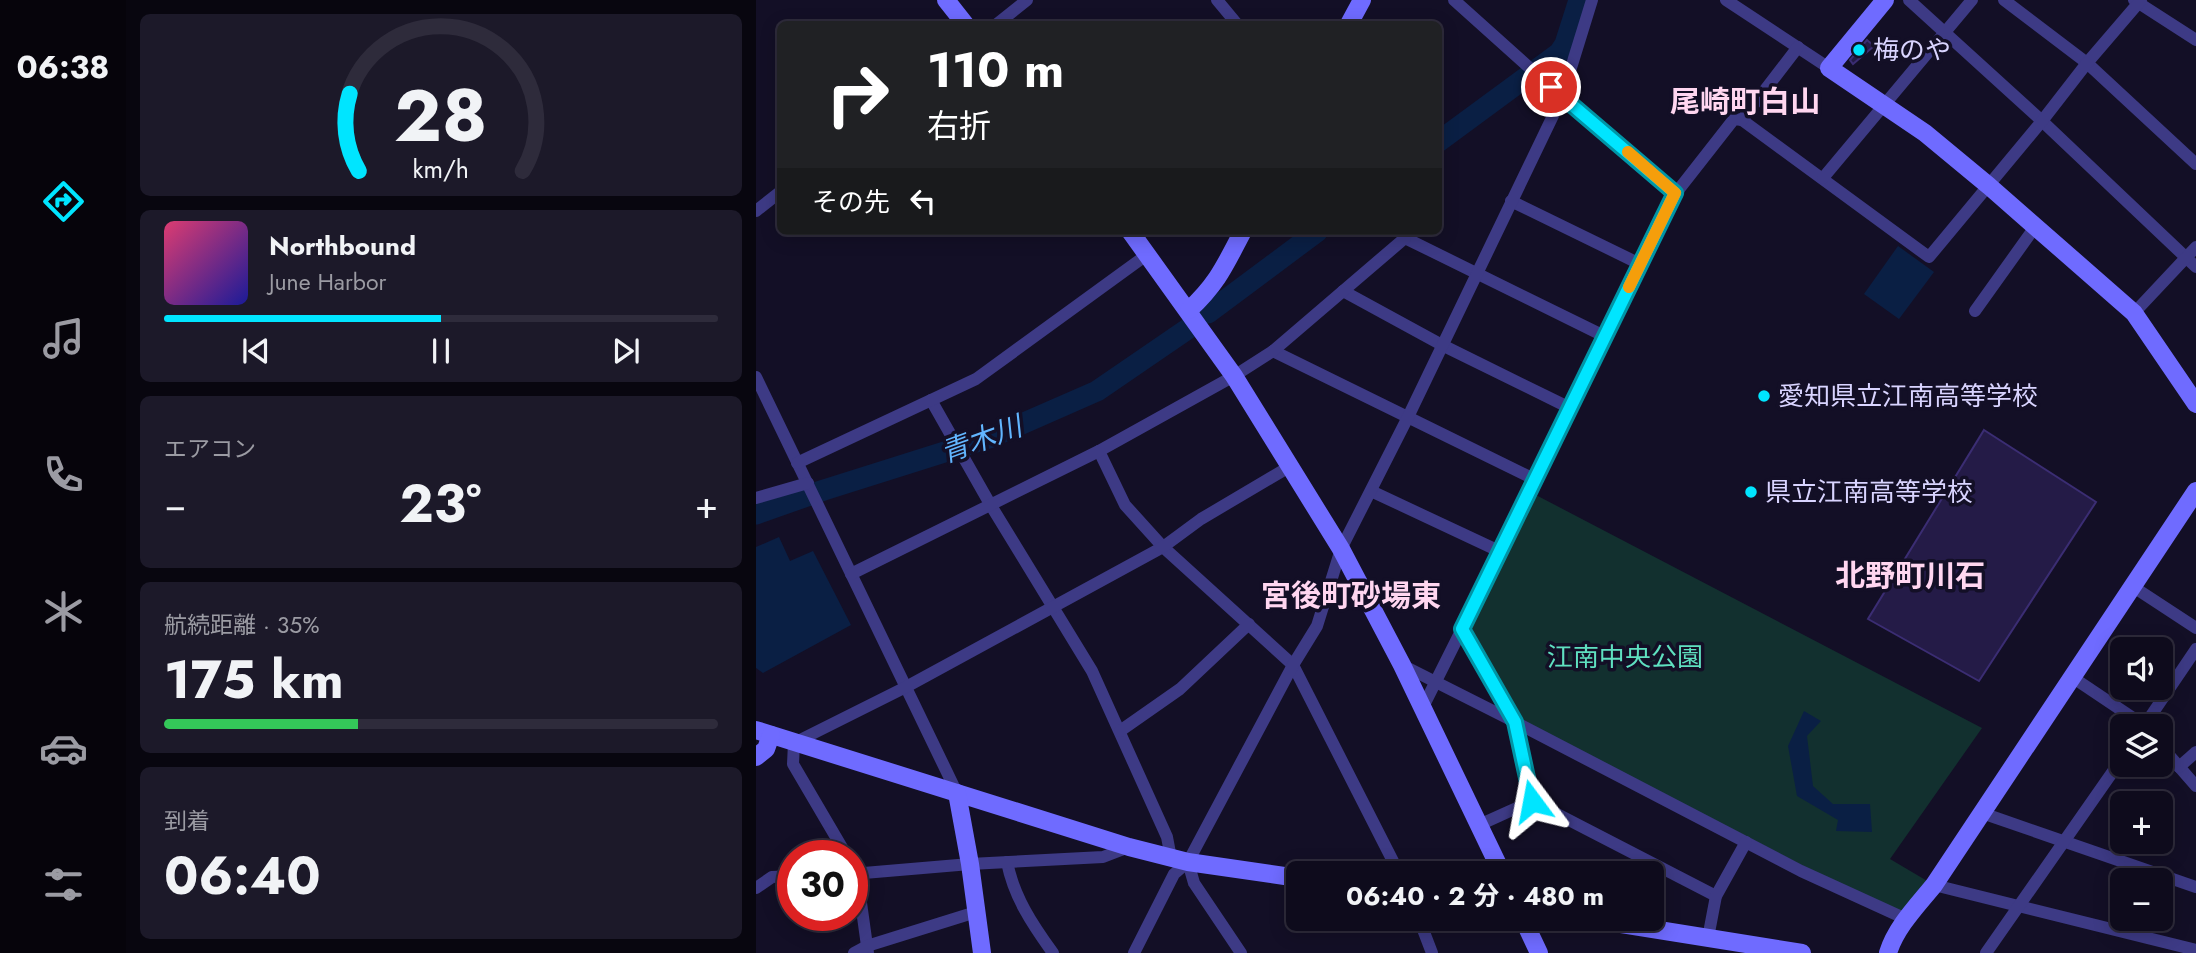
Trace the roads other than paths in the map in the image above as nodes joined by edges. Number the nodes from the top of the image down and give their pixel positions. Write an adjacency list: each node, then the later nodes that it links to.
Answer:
1 (946, 0): 14 (street)
2 (1027, 0): 15 (street)
3 (1217, 0): 16 (street)
4 (1362, 0): 17 (street)
5 (1454, 0): 13 (street)
6 (1592, 0): 23 (street)
7 (1885, 0): 22 (street)
8 (1909, 0): 18 (street)
9 (1972, 0): 18 (street)
10 (2004, 0): 21 (street)
11 (2138, 1): 19 (street); 21 (street)
12 (1732, 2): 20 (street)
13 (1469, 5): 23 (street)
14 (963, 21)
15 (1001, 21)
16 (1234, 21)
17 (1351, 21)
18 (1946, 32): 24 (street); 26 (street)
19 (2196, 40)
20 (1798, 47): 22 (street); 25 (street)
21 (2087, 63): 26 (street); 27 (street)
22 (1829, 68): 24 (street)
23 (1562, 97): 30 (street); 32 (street)
24 (1885, 106): 28 (street); 29 (street)
25 (1742, 120): 28 (street); 30 (street)
26 (2042, 121): 29 (street); 41 (street)
27 (2196, 164)
28 (1823, 178): 29 (street)
29 (1989, 186): 34 (street)
30 (1675, 193): 42 (street)
31 (777, 194): 33 (street)
32 (1511, 201): 42 (street); 44 (street)
33 (756, 211)
34 (2035, 227): 47 (street); 48 (street)
35 (1133, 235): 40 (street)
36 (1240, 235): 46 (street)
37 (1403, 235): 45 (street)
38 (1406, 235): 44 (street)
39 (2196, 247): 41 (street)
40 (1148, 254): 46 (street); 54 (street)
41 (2186, 257): 43 (street); 48 (street)
42 (1640, 264): 49 (street)
43 (2196, 267)
44 (1476, 273): 49 (street); 50 (street)
45 (1343, 291): 50 (street); 51 (street)
46 (1188, 310): 52 (street)
47 (1975, 311)
48 (2134, 313): 55 (street)
49 (1604, 336): 56 (street)
50 (1442, 345): 56 (street); 57 (street)
51 (1273, 351): 52 (street); 57 (street)
52 (1234, 376): 58 (street); 60 (street)
53 (756, 377): 59 (street)
54 (931, 400): 59 (street); 66 (street)
55 (2196, 404)
56 (1570, 408): 61 (street)
57 (1408, 417): 61 (street); 63 (street)
58 (1098, 451): 66 (street); 67 (street)
59 (797, 463): 62 (street)
60 (1289, 467): 67 (street); 68 (street)
61 (1536, 480): 69 (street)
62 (811, 491): 65 (street); 70 (street)
63 (1371, 491): 68 (street); 69 (street)
64 (2196, 491): 71 (street)
65 (756, 498)
66 (990, 504): 70 (street); 72 (street)
67 (1163, 547): 72 (street); 73 (street)
68 (1341, 549): 77 (street); 78 (street)
69 (1499, 551): 75 (street)
70 (851, 574): 81 (street)
71 (2132, 586): 74 (street); 79 (street)
72 (1054, 607): 81 (street); 86 (street)
73 (1249, 624): 78 (street); 86 (street)
74 (2196, 628)
75 (1462, 629): 80 (street); 85 (street)
76 (2196, 649): 84 (street)
77 (1402, 665): 80 (street); 82 (street)
78 (1293, 666): 103 (street); 104 (street)
79 (2072, 677): 83 (street); 97 (street)
80 (1435, 682): 82 (street); 85 (street)
81 (906, 687): 88 (street); 95 (street)
82 (1422, 709): 98 (street)
83 (2126, 714)
84 (2152, 714)
85 (1515, 722): 96 (street); 101 (street)
86 (1120, 731): 103 (street)
87 (764, 733): 88 (street); 90 (street)
88 (794, 743): 95 (street); 99 (street)
89 (2196, 752): 92 (street)
90 (756, 757)
91 (2173, 761): 92 (street)
92 (2179, 768): 94 (street)
93 (2110, 776): 100 (street)
94 (2196, 786)
95 (957, 793): 102 (street); 107 (street)
96 (1532, 801): 98 (street); 114 (street)
97 (1982, 813): 100 (street); 111 (street)
98 (1479, 825): 105 (street)
99 (838, 840)
100 (2065, 841): 112 (street); 115 (street)
101 (1746, 842): 114 (street); 117 (street)
102 (1129, 847): 103 (street); 106 (street)
103 (1180, 860): 109 (street); 129 (street); 130 (street)
104 (1393, 861)
105 (1496, 861)
106 (1007, 862): 107 (street); 128 (street)
107 (970, 864): 108 (street); 116 (street)
108 (868, 870)
109 (1286, 876)
110 (777, 877): 113 (street)
111 (1934, 885): 115 (street); 117 (street)
112 (2196, 887)
113 (756, 888)
114 (1716, 896): 122 (street)
115 (2020, 907): 124 (street); 134 (street)
116 (976, 912): 123 (street); 127 (street)
117 (1906, 919): 133 (street)
118 (865, 931): 123 (street)
119 (1424, 931): 131 (street)
120 (1529, 931): 132 (street)
121 (1664, 931): 122 (street)
122 (1708, 938): 125 (street)
123 (868, 950): 126 (street)
124 (2196, 950)
125 (1789, 952)
126 (854, 953)
127 (982, 953)
128 (1053, 953)
129 (1134, 953)
130 (1241, 953)
131 (1432, 953)
132 (1539, 953)
133 (1888, 953)
134 (1986, 953)

